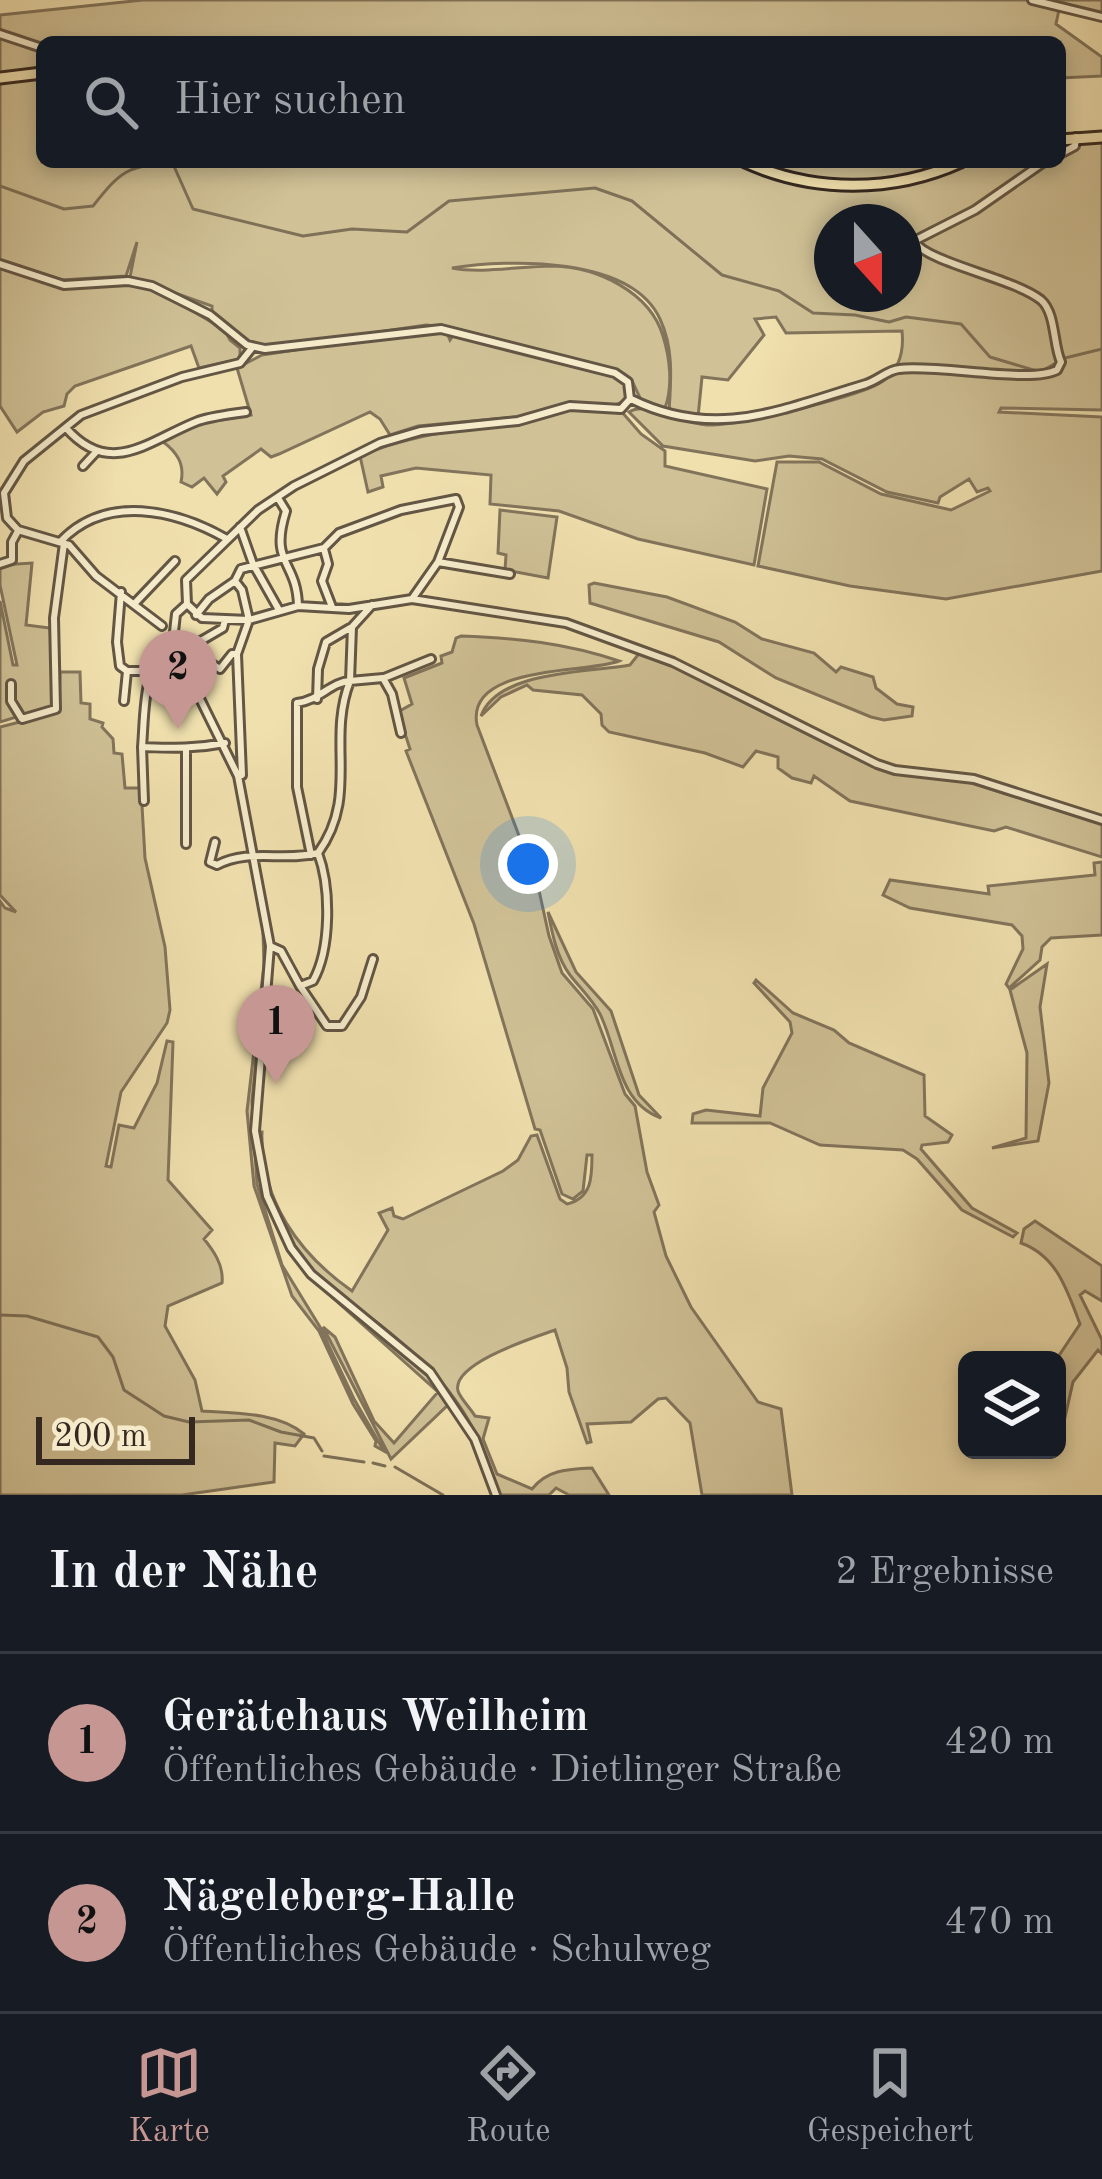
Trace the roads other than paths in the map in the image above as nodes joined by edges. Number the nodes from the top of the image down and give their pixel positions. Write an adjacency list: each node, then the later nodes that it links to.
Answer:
1 (1032, 0): 2 (street)
2 (1102, 16)
3 (0, 34): 4 (street)
4 (36, 46)
5 (36, 74): 6 (main road)
6 (0, 79)
7 (1076, 137): 8 (main road); 9 (main road); 10 (street)
8 (1102, 137)
9 (1066, 139)
10 (1066, 151)
11 (765, 168): 12 (main road)
12 (944, 168)
13 (1036, 168): 16 (street)
14 (0, 264): 15 (street)
15 (253, 347): 16 (street); 18 (street)
16 (630, 399): 21 (street)
17 (246, 412): 19 (street)
18 (66, 428): 19 (street); 23 (street)
19 (96, 452): 20 (street)
20 (82, 466)
21 (277, 497): 22 (street); 27 (street)
22 (239, 526): 24 (street); 31 (street)
23 (18, 530): 25 (street); 30 (street)
24 (227, 539): 25 (street); 37 (street)
25 (62, 543): 34 (street); 56 (street)
26 (324, 548): 27 (street); 29 (street); 40 (street)
27 (282, 558): 31 (street); 39 (street)
28 (175, 561): 36 (street)
29 (438, 562): 32 (street); 35 (street)
30 (0, 564)
31 (253, 564): 33 (street); 41 (street)
32 (510, 574)
33 (235, 580): 42 (street); 44 (street)
34 (122, 592): 36 (street); 52 (street)
35 (412, 599): 38 (street); 65 (street)
36 (135, 603): 45 (street)
37 (188, 604): 42 (street); 47 (street)
38 (371, 605): 40 (street); 46 (street)
39 (298, 606): 40 (street); 41 (street)
40 (332, 607)
41 (279, 610): 44 (street)
42 (196, 615): 43 (street)
43 (225, 620): 44 (street); 48 (street)
44 (248, 620): 49 (street)
45 (162, 626)
46 (352, 627): 55 (street); 57 (street)
47 (173, 641): 51 (street); 53 (street)
48 (192, 652): 49 (street); 51 (street)
49 (237, 654): 63 (street)
50 (431, 659): 54 (street)
51 (181, 661): 60 (street)
52 (127, 670): 53 (street); 58 (street)
53 (151, 671): 61 (street)
54 (382, 678): 55 (street); 59 (street)
55 (350, 681): 57 (street); 68 (street)
56 (11, 684)
57 (317, 699): 68 (street)
58 (124, 701)
59 (400, 734)
60 (224, 743): 62 (street); 63 (street)
61 (142, 747): 62 (street); 64 (street)
62 (186, 749): 67 (street)
63 (238, 776): 69 (street)
64 (144, 801)
65 (1102, 820)
66 (215, 842): 69 (street)
67 (186, 844)
68 (315, 854): 69 (street); 72 (street)
69 (252, 855): 70 (street)
70 (270, 946): 72 (street); 73 (street)
71 (373, 959): 72 (street)
72 (300, 986)
73 (496, 1495)

